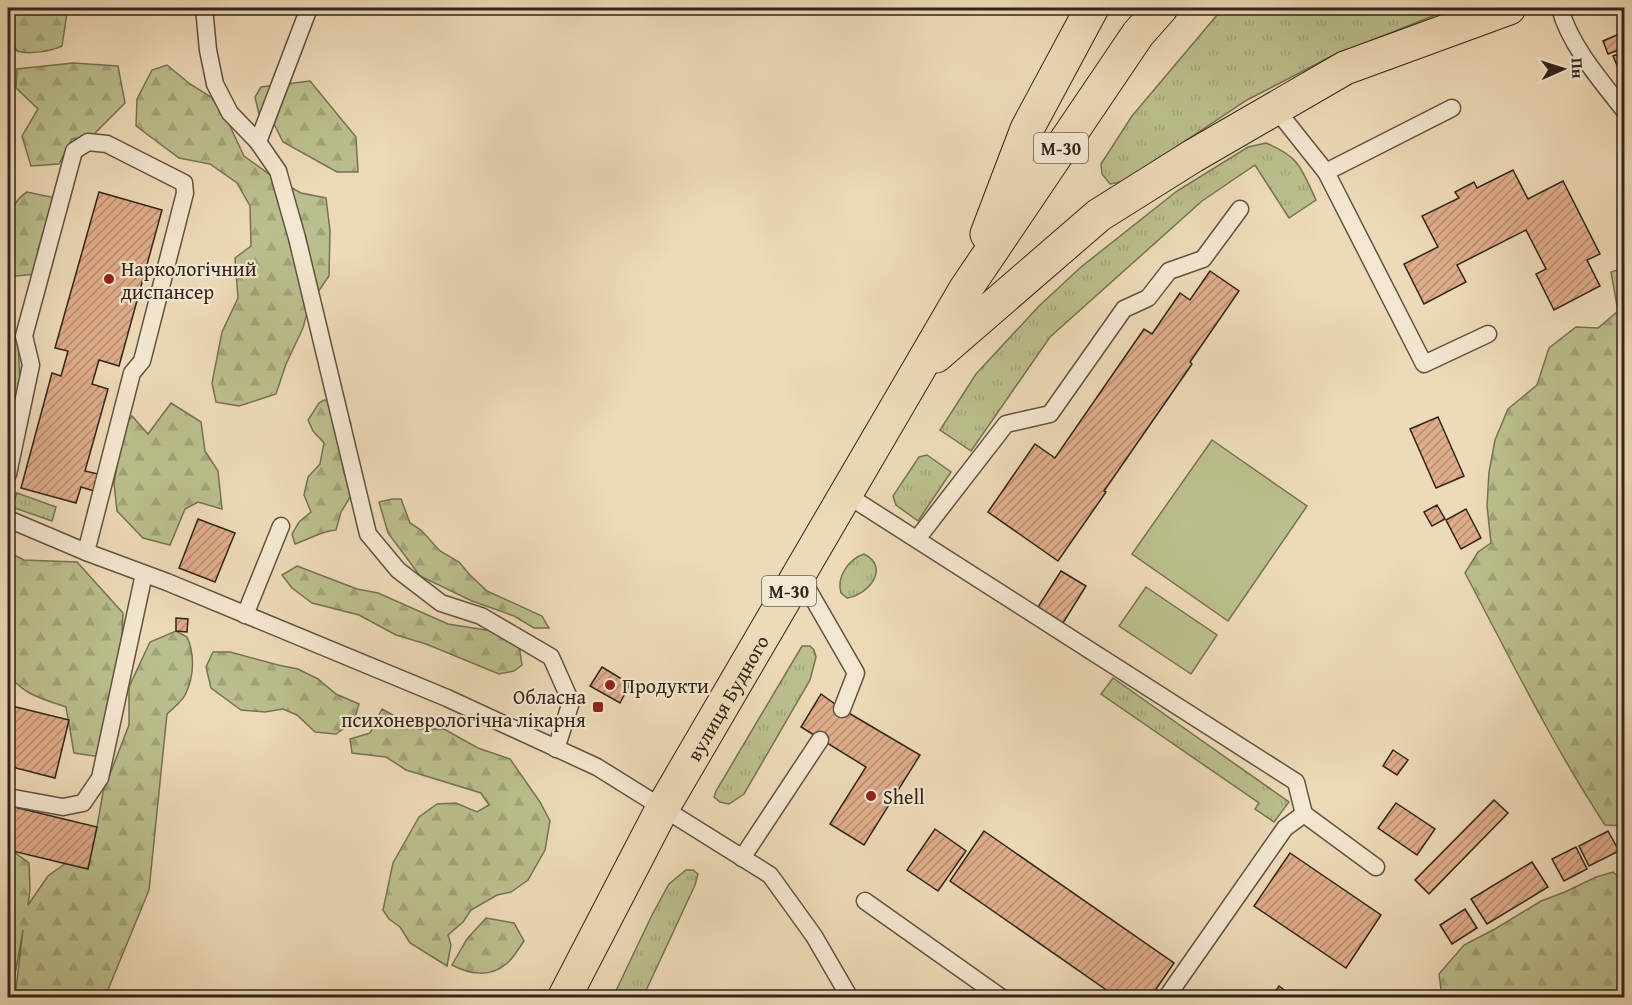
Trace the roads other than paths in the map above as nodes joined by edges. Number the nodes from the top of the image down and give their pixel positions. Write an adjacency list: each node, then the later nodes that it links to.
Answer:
1 (204, 8): 10 (lane)
2 (309, 8): 10 (lane)
3 (1092, 8): 13 (highway, М-30)
4 (1161, 8): 13 (highway, М-30)
5 (1509, 8): 7 (highway)
6 (1560, 8): 9 (lane)
7 (1275, 108): 11 (lane); 15 (highway)
8 (1452, 108): 11 (lane)
9 (1624, 110)
10 (258, 142): 27 (lane)
11 (1326, 172): 14 (lane)
12 (1240, 209): 20 (lane)
13 (965, 290): 15 (highway, М-30)
14 (1488, 334)
15 (916, 373): 17 (highway, вулиця Будного / М-30)
16 (8, 474): 21 (lane)
17 (847, 495): 20 (lane); 23 (highway, вулиця Будного / М-30)
18 (8, 519): 21 (lane)
19 (281, 526): 24 (lane)
20 (917, 539): 30 (lane)
21 (86, 552): 22 (lane)
22 (144, 574): 24 (lane); 28 (lane)
23 (800, 574): 25 (lane); 29 (highway, вулиця Будного / М-30)
24 (245, 615): 27 (lane)
25 (842, 709)
26 (820, 740): 31 (lane)
27 (556, 748): 29 (lane)
28 (8, 797)
29 (662, 809): 31 (lane); 34 (highway, вулиця Будного / М-30)
30 (1304, 814): 32 (lane); 37 (lane)
31 (742, 858): 35 (lane)
32 (1376, 867)
33 (865, 901): 36 (lane)
34 (564, 998)
35 (850, 998)
36 (1002, 998)
37 (1166, 998)

